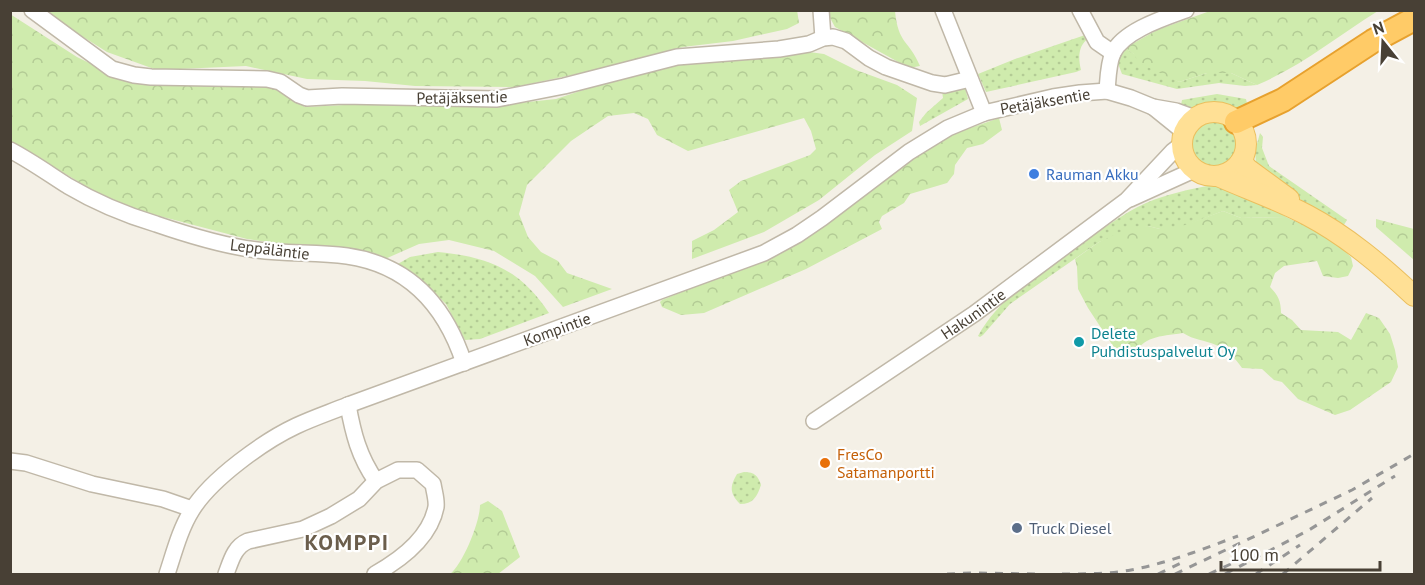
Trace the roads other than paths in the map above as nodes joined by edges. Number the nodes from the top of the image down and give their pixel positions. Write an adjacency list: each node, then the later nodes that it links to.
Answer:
1 (32, 10): 7 (street, Petäjäksentie)
2 (821, 10): 7 (street)
3 (942, 10): 9 (street)
4 (1080, 10): 8 (street)
5 (1186, 10): 8 (street)
6 (1414, 19): 12 (highway)
7 (823, 38): 9 (street, Petäjäksentie)
8 (1113, 53): 10 (street, Petäjäksentie)
9 (970, 79): 11 (street)
10 (1107, 91): 11 (street, Petäjäksentie); 13 (street, Petäjäksentie)
11 (984, 113): 21 (street, Kompintie)
12 (1240, 128): 13 (main road); 15 (main road)
13 (1187, 132): 16 (main road); 18 (street, Hakunintie)
14 (10, 150): 21 (street, Leppäläntie)
15 (1241, 161): 17 (main road); 19 (main road)
16 (1194, 170): 17 (main road); 18 (street, Hakunintie)
17 (1218, 176): 19 (main road)
18 (1127, 200): 23 (street, Hakunintie)
19 (1306, 214): 20 (main road)
20 (1414, 296)
21 (464, 363): 22 (street, Kompintie)
22 (348, 405): 25 (street); 26 (street, Kompintie)
23 (814, 421)
24 (10, 461): 26 (street)
25 (376, 481): 28 (street); 29 (street)
26 (192, 509): 27 (street, Kompintie)
27 (167, 574)
28 (226, 574)
29 (375, 574)

